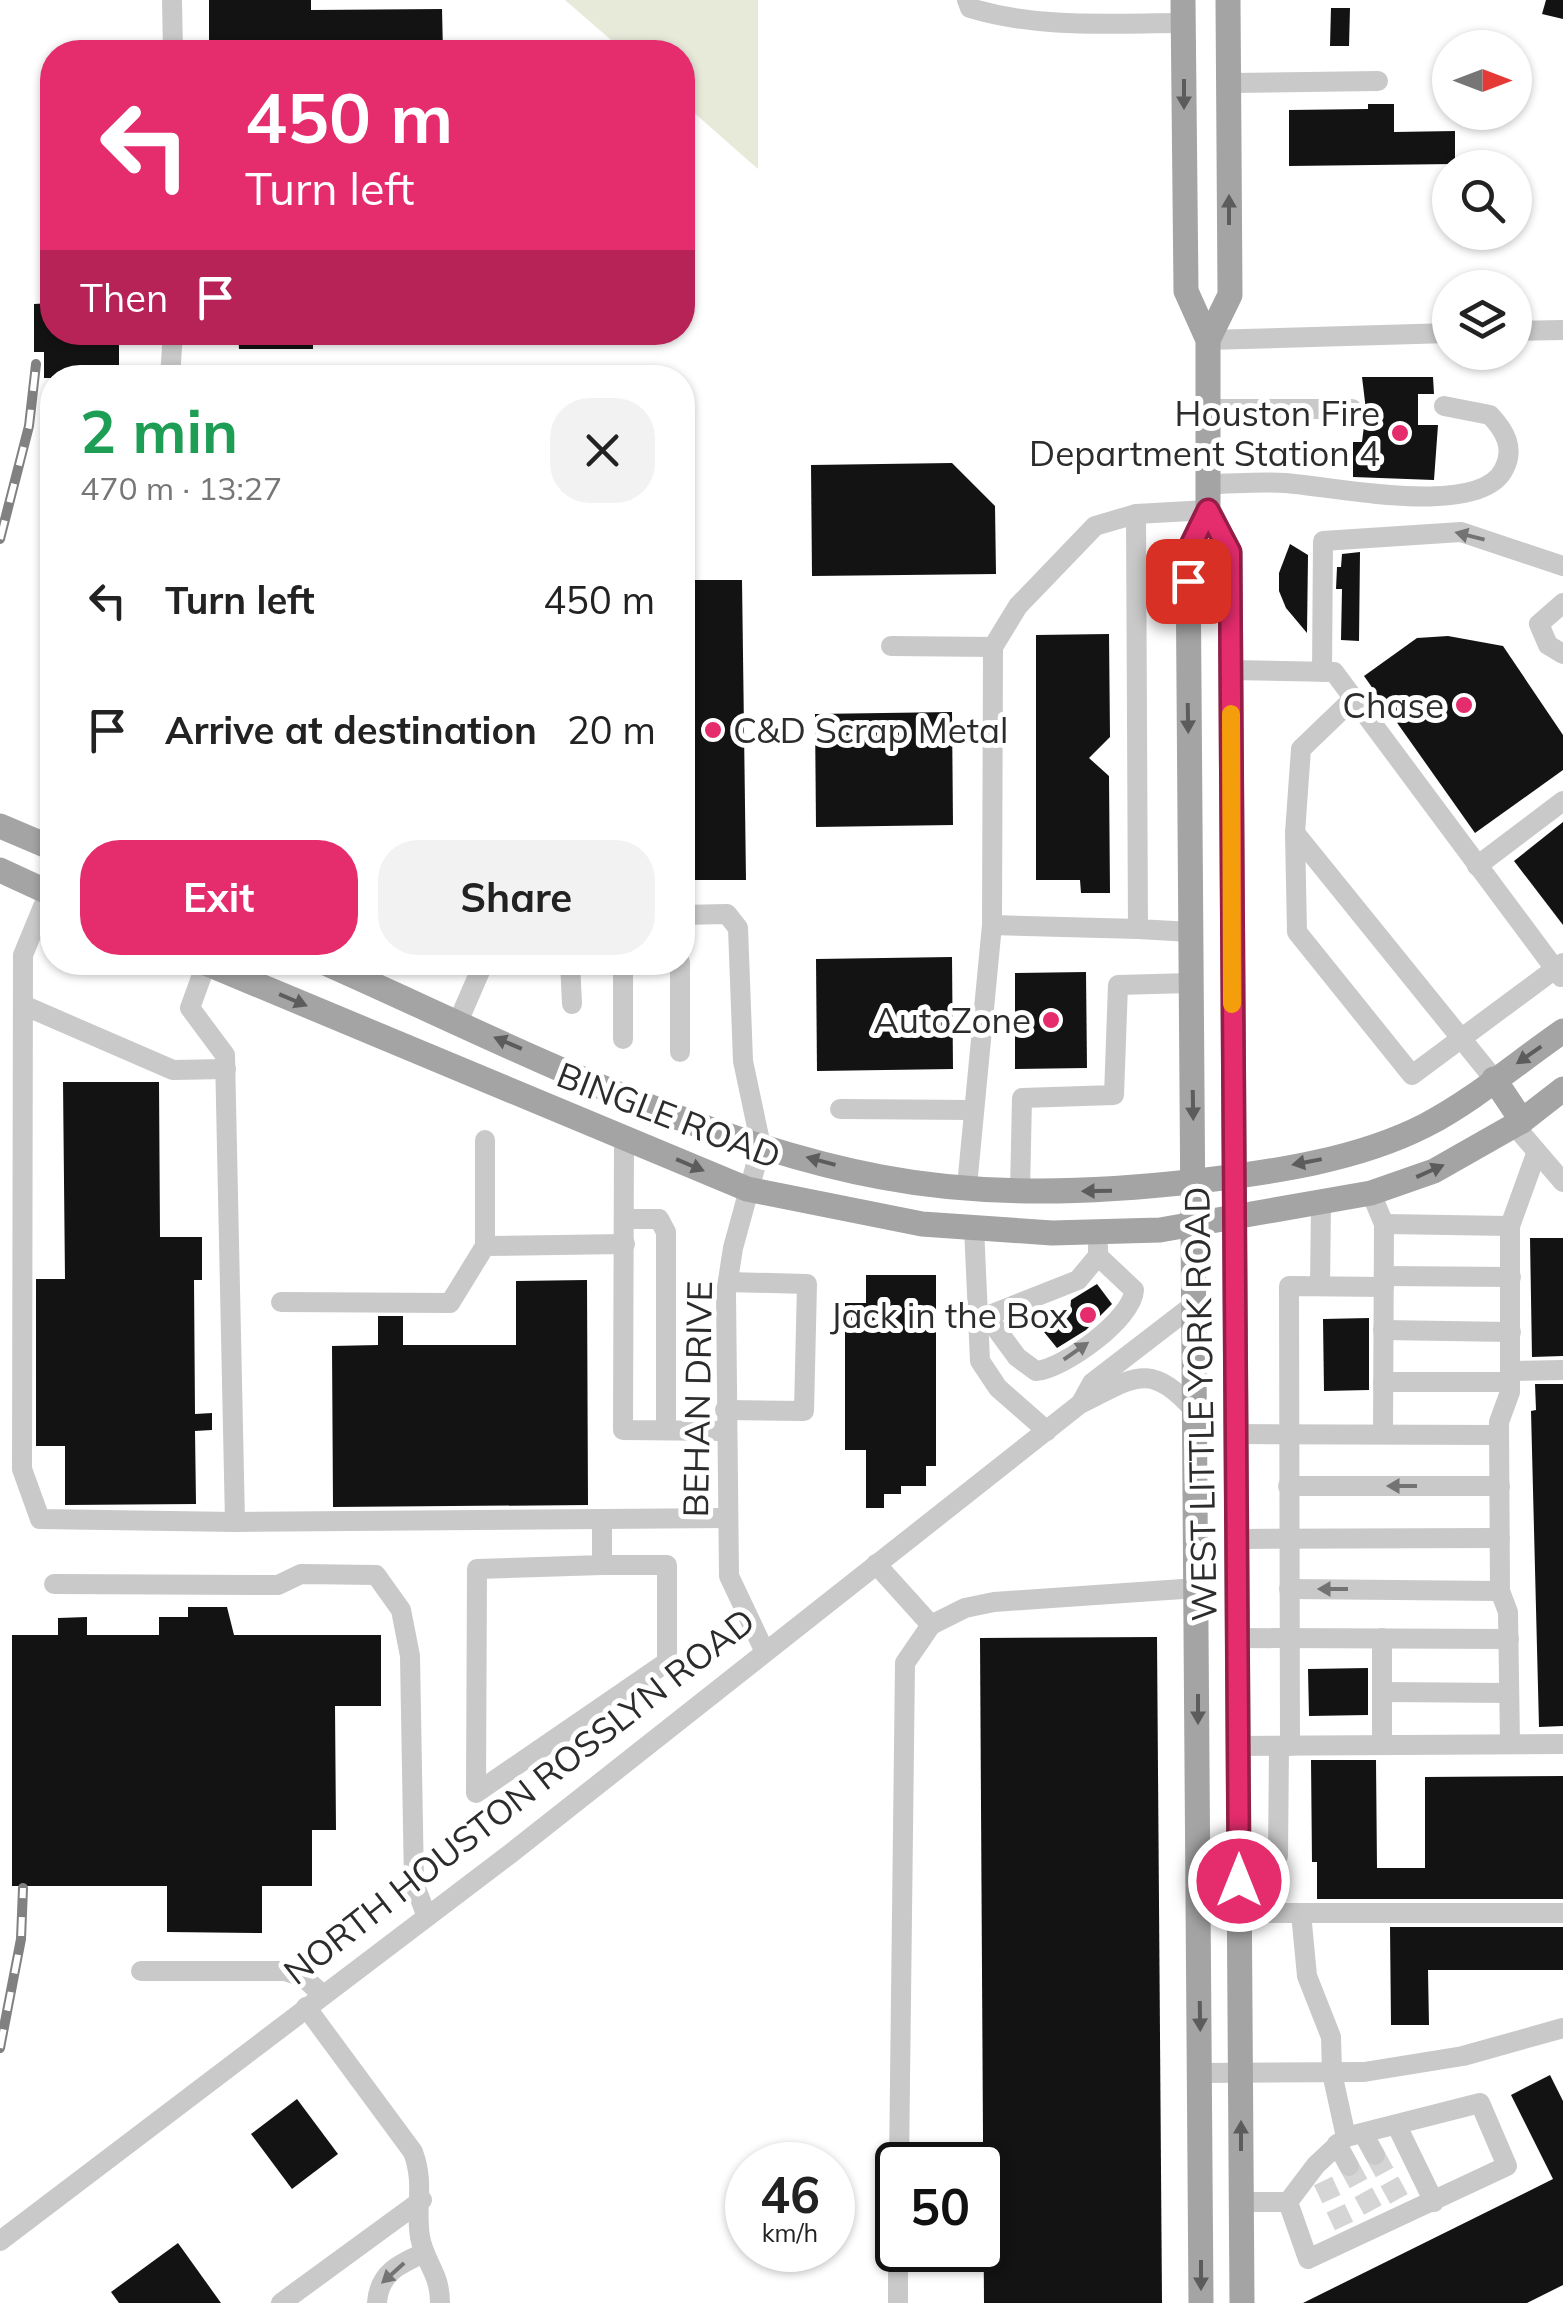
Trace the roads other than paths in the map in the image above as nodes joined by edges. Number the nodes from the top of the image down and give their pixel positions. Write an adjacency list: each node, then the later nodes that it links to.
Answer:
1 (172, 0): 5 (street)
2 (967, 0): 4 (street)
3 (1228, 0): 7 (main road, WEST LITTLE YORK ROAD)
4 (1183, 12): 11 (main road, WEST LITTLE YORK ROAD, one-way to 11)
5 (173, 40)
6 (1378, 81): 7 (street)
7 (1229, 83): 11 (main road, WEST LITTLE YORK ROAD, one-way to 7)
8 (1563, 330): 9 (street)
9 (1532, 331)
10 (1432, 334): 11 (street)
11 (1208, 340): 14 (main road, WEST LITTLE YORK ROAD)
12 (1444, 406): 15 (street)
13 (1352, 409): 14 (street)
14 (1208, 410): 15 (main road, WEST LITTLE YORK ROAD)
15 (1208, 497): 16 (street); 22 (main road, WEST LITTLE YORK ROAD); 23 (main road, WEST LITTLE YORK ROAD)
16 (1136, 514): 20 (street); 36 (street)
17 (1563, 566): 24 (street, one-way to 24)
18 (1563, 603): 21 (street)
19 (890, 646): 20 (street)
20 (993, 647): 35 (street)
21 (1563, 654)
22 (1231, 670): 23 (main road); 24 (street); 64 (main road, WEST LITTLE YORK ROAD)
23 (1188, 672): 37 (main road, WEST LITTLE YORK ROAD, one-way to 37)
24 (1322, 672): 25 (street)
25 (1353, 698): 28 (street); 30 (street)
26 (1563, 801): 30 (street)
27 (0, 826): 29 (main road)
28 (1295, 833): 52 (street); 52 (street)
29 (40, 843)
30 (1477, 866): 38 (street)
31 (0, 870): 32 (main road)
32 (40, 888)
33 (695, 915): 62 (street)
34 (40, 917): 48 (street)
35 (992, 924): 36 (street); 58 (street)
36 (1138, 930): 37 (street)
37 (1191, 932): 46 (main road, WEST LITTLE YORK ROAD)
38 (1560, 971): 52 (street)
39 (201, 975): 54 (street)
40 (234, 975): 60 (main road, BINGLE ROAD, one-way to 60)
41 (353, 975): 49 (main road, BINGLE ROAD)
42 (478, 975): 49 (street)
43 (571, 975): 47 (street)
44 (623, 975): 51 (street)
45 (680, 975): 53 (street)
46 (1191, 983): 65 (main road, WEST LITTLE YORK ROAD, one-way to 65); 69 (street)
47 (572, 1004)
48 (22, 1005): 54 (street); 106 (street)
49 (458, 1022): 62 (main road, BINGLE ROAD, one-way to 49)
50 (1563, 1031): 55 (main road, one-way to 55)
51 (622, 1040)
52 (1462, 1040): 55 (street)
53 (680, 1052)
54 (226, 1069): 106 (street)
55 (1494, 1079): 59 (main road); 64 (main road, one-way to 64)
56 (1563, 1089): 59 (main road)
57 (840, 1109): 58 (street)
58 (971, 1110): 67 (street)
59 (1518, 1123): 63 (street); 70 (main road, one-way to 59)
60 (624, 1137): 68 (main road, BINGLE ROAD, one-way to 68); 72 (street)
61 (486, 1140): 80 (street)
62 (761, 1146): 67 (main road, BINGLE ROAD, one-way to 62); 68 (street, BEHAN DRIVE)
63 (1536, 1154): 66 (street); 76 (street)
64 (1232, 1176): 65 (main road, BINGLE ROAD); 73 (main road, WEST LITTLE YORK ROAD)
65 (1194, 1181): 69 (main road, BINGLE ROAD, one-way to 69); 75 (main road, WEST LITTLE YORK ROAD)
66 (1563, 1182)
67 (967, 1186): 69 (main road, BINGLE ROAD)
68 (747, 1188): 77 (main road, BINGLE ROAD); 82 (street, BEHAN DRIVE)
69 (1020, 1192)
70 (1371, 1194): 71 (main road); 74 (street)
71 (1321, 1204): 73 (main road); 84 (street)
72 (625, 1219): 79 (street); 96 (street)
73 (1234, 1220): 75 (main road); 98 (main road, WEST LITTLE YORK ROAD)
74 (1384, 1224): 76 (street); 83 (street)
75 (1194, 1226): 78 (main road, BINGLE ROAD); 86 (main road, WEST LITTLE YORK ROAD)
76 (1510, 1226): 81 (street)
77 (974, 1228): 78 (main road, BINGLE ROAD); 87 (street)
78 (1098, 1243): 87 (street); 87 (street, one-way to 78)
79 (625, 1244): 80 (street); 96 (street)
80 (485, 1246): 85 (street)
81 (1511, 1277): 83 (street); 89 (street)
82 (728, 1282): 95 (street, BEHAN DRIVE); 95 (street)
83 (1384, 1282): 84 (street); 88 (street)
84 (1320, 1286): 99 (street)
85 (282, 1302)
86 (1196, 1304): 93 (street, NORTH HOUSTON ROSSLYN ROAD); 94 (main road, WEST LITTLE YORK ROAD)
87 (981, 1313): 97 (street)
88 (1383, 1330): 89 (street); 92 (street)
89 (1511, 1332): 91 (street)
90 (1563, 1370): 91 (street)
91 (1510, 1376): 92 (street); 101 (street)
92 (1383, 1382): 100 (street)
93 (1080, 1404): 94 (street, NORTH HOUSTON ROSSLYN ROAD); 97 (street, NORTH HOUSTON ROSSLYN ROAD)
94 (1195, 1411): 113 (main road, WEST LITTLE YORK ROAD)
95 (725, 1420): 96 (street); 105 (street, BEHAN DRIVE)
96 (666, 1430)
97 (1046, 1431): 110 (street, NORTH HOUSTON ROSSLYN ROAD)
98 (1236, 1434): 99 (street); 109 (main road, WEST LITTLE YORK ROAD)
99 (1288, 1434): 100 (street); 102 (street)
100 (1383, 1434): 101 (street)
101 (1500, 1435): 103 (street)
102 (1288, 1486): 103 (street, one-way to 102); 107 (street)
103 (1500, 1486): 108 (street)
104 (602, 1518): 105 (street); 106 (street); 111 (street)
105 (727, 1518): 122 (street, BEHAN DRIVE)
106 (234, 1522)
107 (1289, 1538): 108 (street); 109 (street); 114 (street)
108 (1500, 1538): 115 (street)
109 (1236, 1539): 118 (main road, WEST LITTLE YORK ROAD)
110 (876, 1564): 116 (street); 122 (street, NORTH HOUSTON ROSSLYN ROAD)
111 (602, 1565): 111 (street)
112 (54, 1584): 134 (street)
113 (1197, 1588): 116 (street); 117 (main road, WEST LITTLE YORK ROAD)
114 (1289, 1589): 115 (street, one-way to 114); 119 (street)
115 (1500, 1590): 121 (street)
116 (930, 1625): 143 (street)
117 (1198, 1638): 118 (main road); 138 (main road, WEST LITTLE YORK ROAD, one-way to 138)
118 (1237, 1638): 119 (street); 128 (main road, WEST LITTLE YORK ROAD)
119 (1290, 1638): 120 (street); 129 (street)
120 (1382, 1638): 121 (street); 123 (street)
121 (1509, 1639): 124 (street)
122 (764, 1650): 134 (street, NORTH HOUSTON ROSSLYN ROAD)
123 (1382, 1692): 124 (street); 125 (street)
124 (1510, 1694): 126 (street)
125 (1382, 1744): 126 (street); 129 (street)
126 (1510, 1744): 127 (street)
127 (1563, 1744)
128 (1238, 1746): 129 (street); 132 (main road, WEST LITTLE YORK ROAD)
129 (1284, 1746): 130 (street)
130 (1278, 1856)
131 (1563, 1912): 133 (street)
132 (1239, 1913): 133 (street); 139 (main road, WEST LITTLE YORK ROAD)
133 (1300, 1913): 140 (street)
134 (427, 1918): 136 (street, NORTH HOUSTON ROSSLYN ROAD)
135 (141, 1972): 136 (street)
136 (314, 2001): 146 (street); 150 (street, NORTH HOUSTON ROSSLYN ROAD)
137 (1563, 2028): 140 (street)
138 (1202, 2073): 139 (street); 157 (main road, WEST LITTLE YORK ROAD, one-way to 157)
139 (1240, 2073): 140 (street); 147 (main road, WEST LITTLE YORK ROAD, one-way to 139)
140 (1332, 2073): 142 (street)
141 (1397, 2126): 142 (street); 149 (street); 149 (street)
142 (1348, 2138): 144 (street); 145 (street); 148 (street)
143 (899, 2142)
144 (1375, 2155)
145 (1349, 2166)
146 (422, 2200): 151 (street); 153 (street)
147 (1241, 2202): 148 (street); 158 (main road, WEST LITTLE YORK ROAD)
148 (1288, 2202): 149 (street)
149 (1434, 2202)
150 (0, 2241)
151 (424, 2253): 154 (street, one-way to 154); 155 (street)
152 (898, 2272): 156 (street)
153 (281, 2303)
154 (378, 2303)
155 (440, 2303)
156 (898, 2303)
157 (1201, 2303)
158 (1242, 2303)

